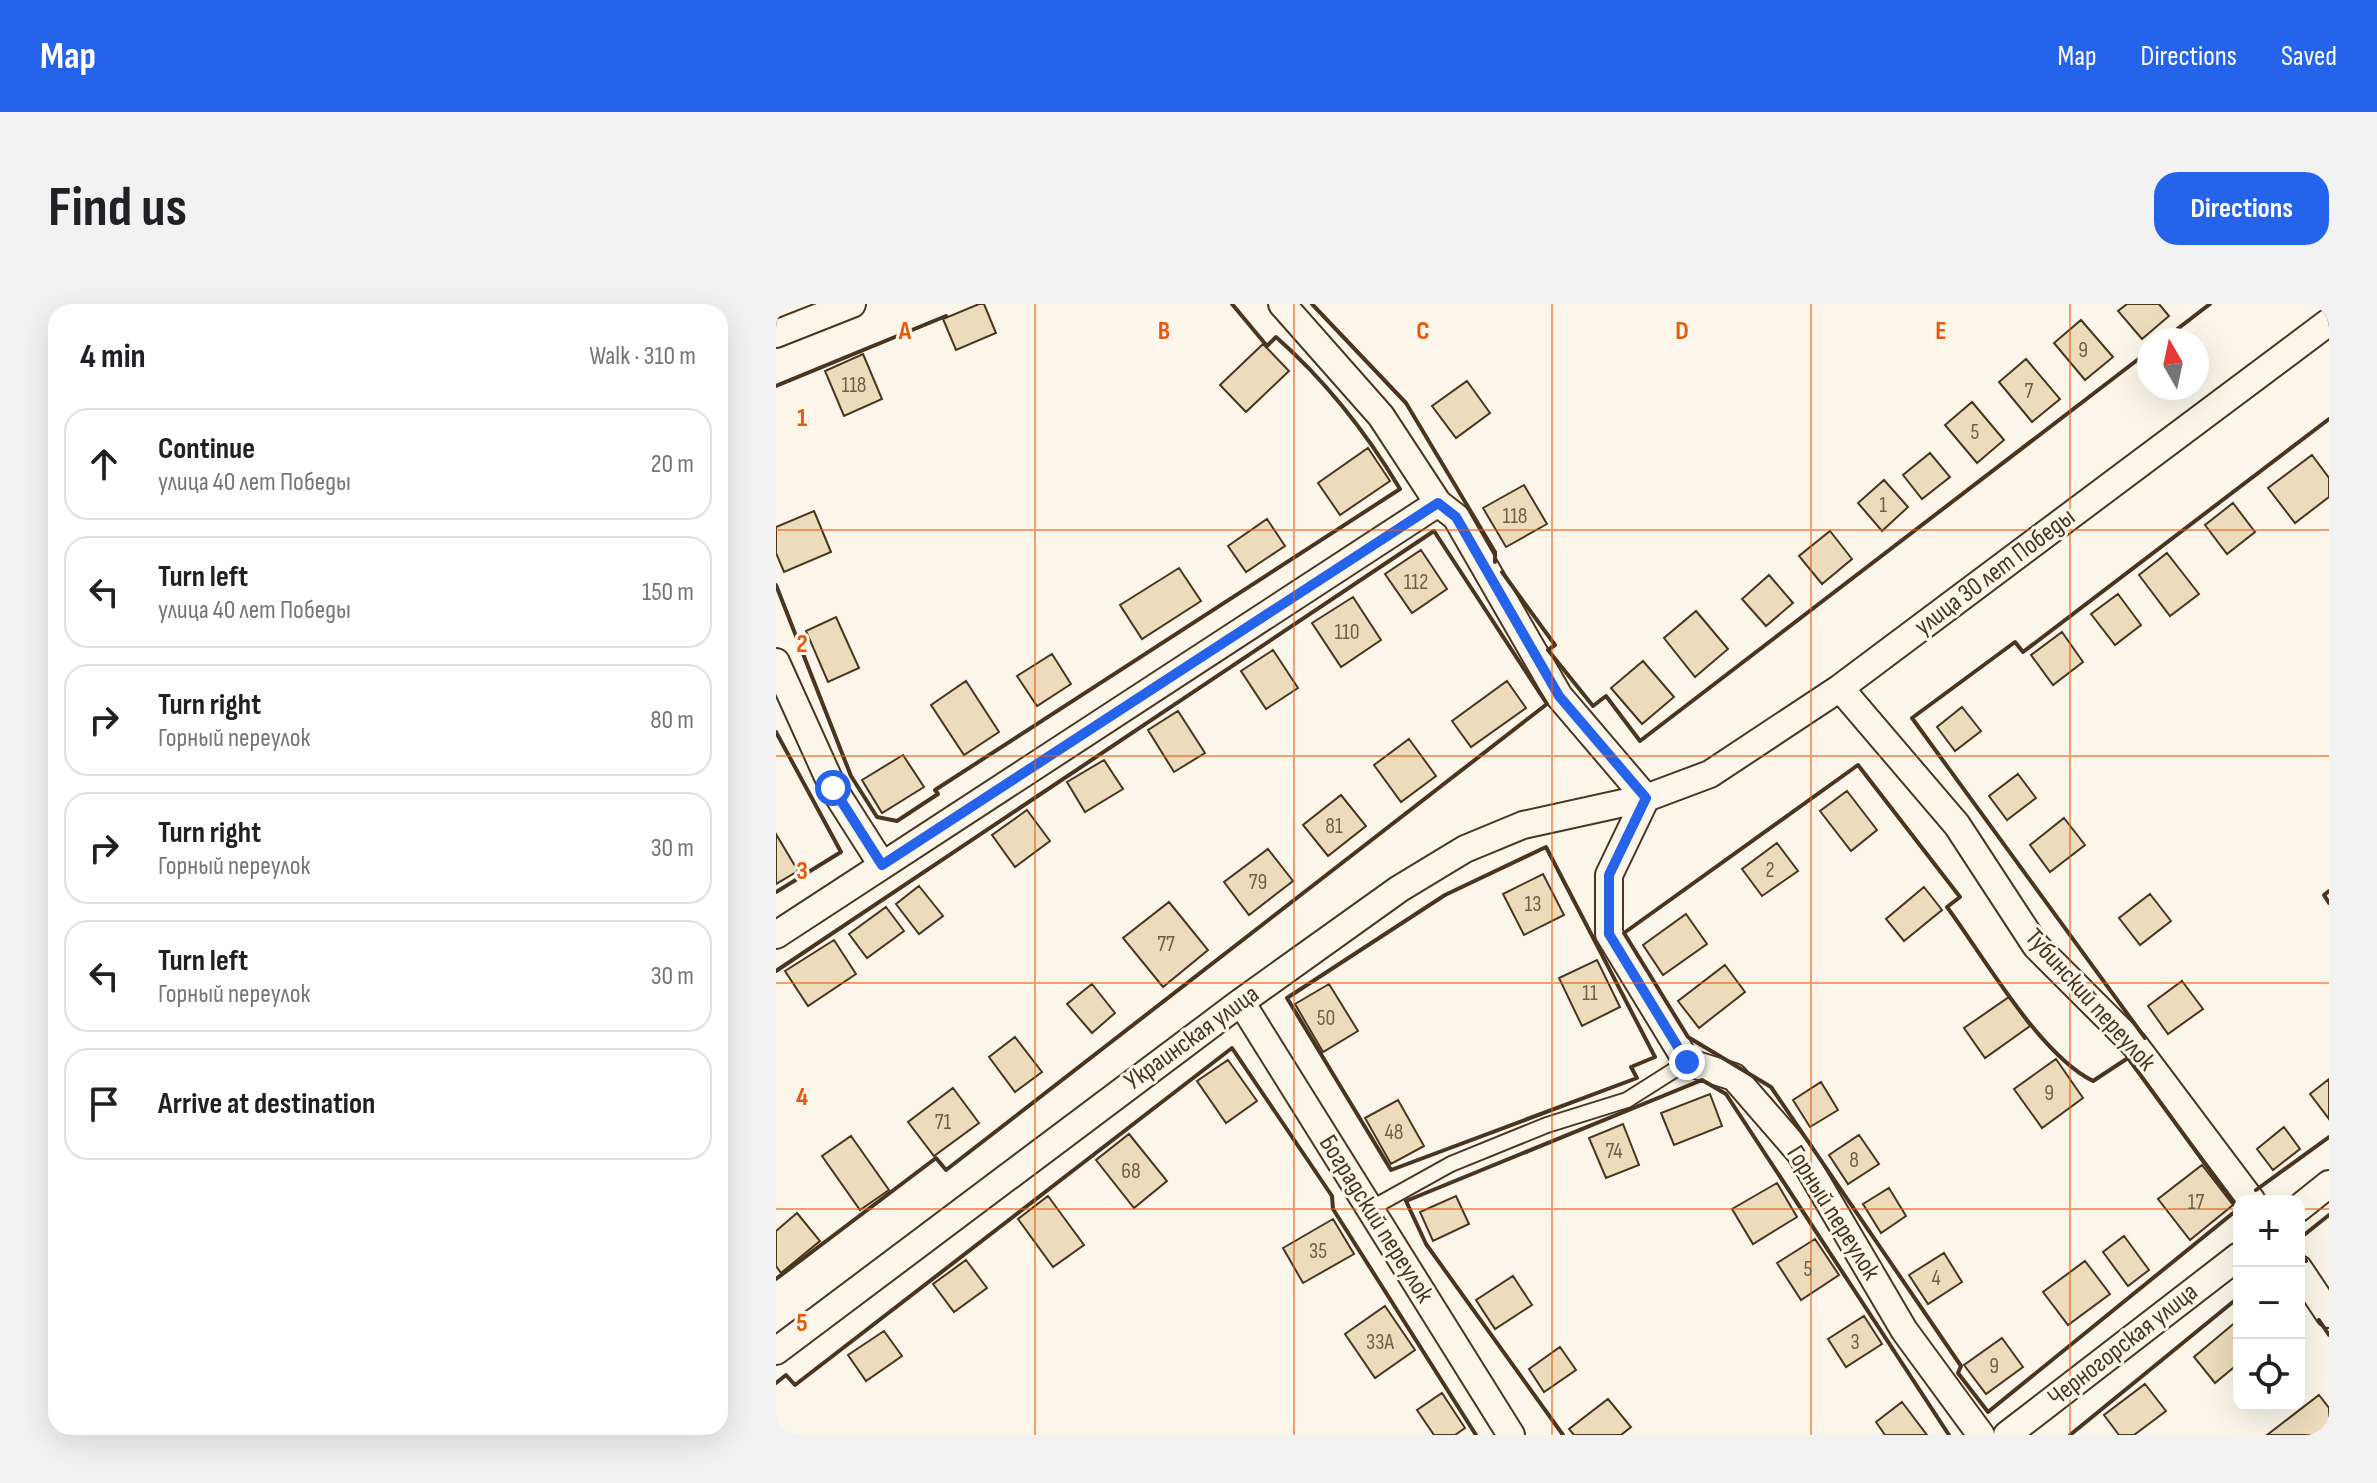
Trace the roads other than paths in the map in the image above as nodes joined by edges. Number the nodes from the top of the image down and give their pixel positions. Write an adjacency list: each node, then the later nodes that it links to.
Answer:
1 (852, 304): 4 (street)
2 (1282, 304): 5 (street)
3 (2329, 322): 7 (street, улица 30 лет Победы)
4 (776, 334)
5 (1438, 503): 8 (street); 9 (street)
6 (776, 662): 9 (street)
7 (1840, 688): 8 (street, улица 30 лет Победы); 14 (street, Тубинский переулок)
8 (1646, 798): 11 (street, Украинская улица); 12 (street)
9 (882, 865): 10 (street)
10 (776, 935)
11 (1241, 1002): 16 (street, Боградский переулок); 20 (street, Украинская улица)
12 (1687, 1062): 16 (lane); 22 (street, Горный переулок)
13 (2329, 1184): 15 (street)
14 (2247, 1195)
15 (2305, 1203)
16 (1370, 1209): 21 (street, Боградский переулок)
17 (2233, 1261): 23 (street, Черногорская улица)
18 (2305, 1278): 19 (street)
19 (2329, 1314)
20 (776, 1351)
21 (1511, 1435)
22 (1981, 1435)
23 (2007, 1435)

